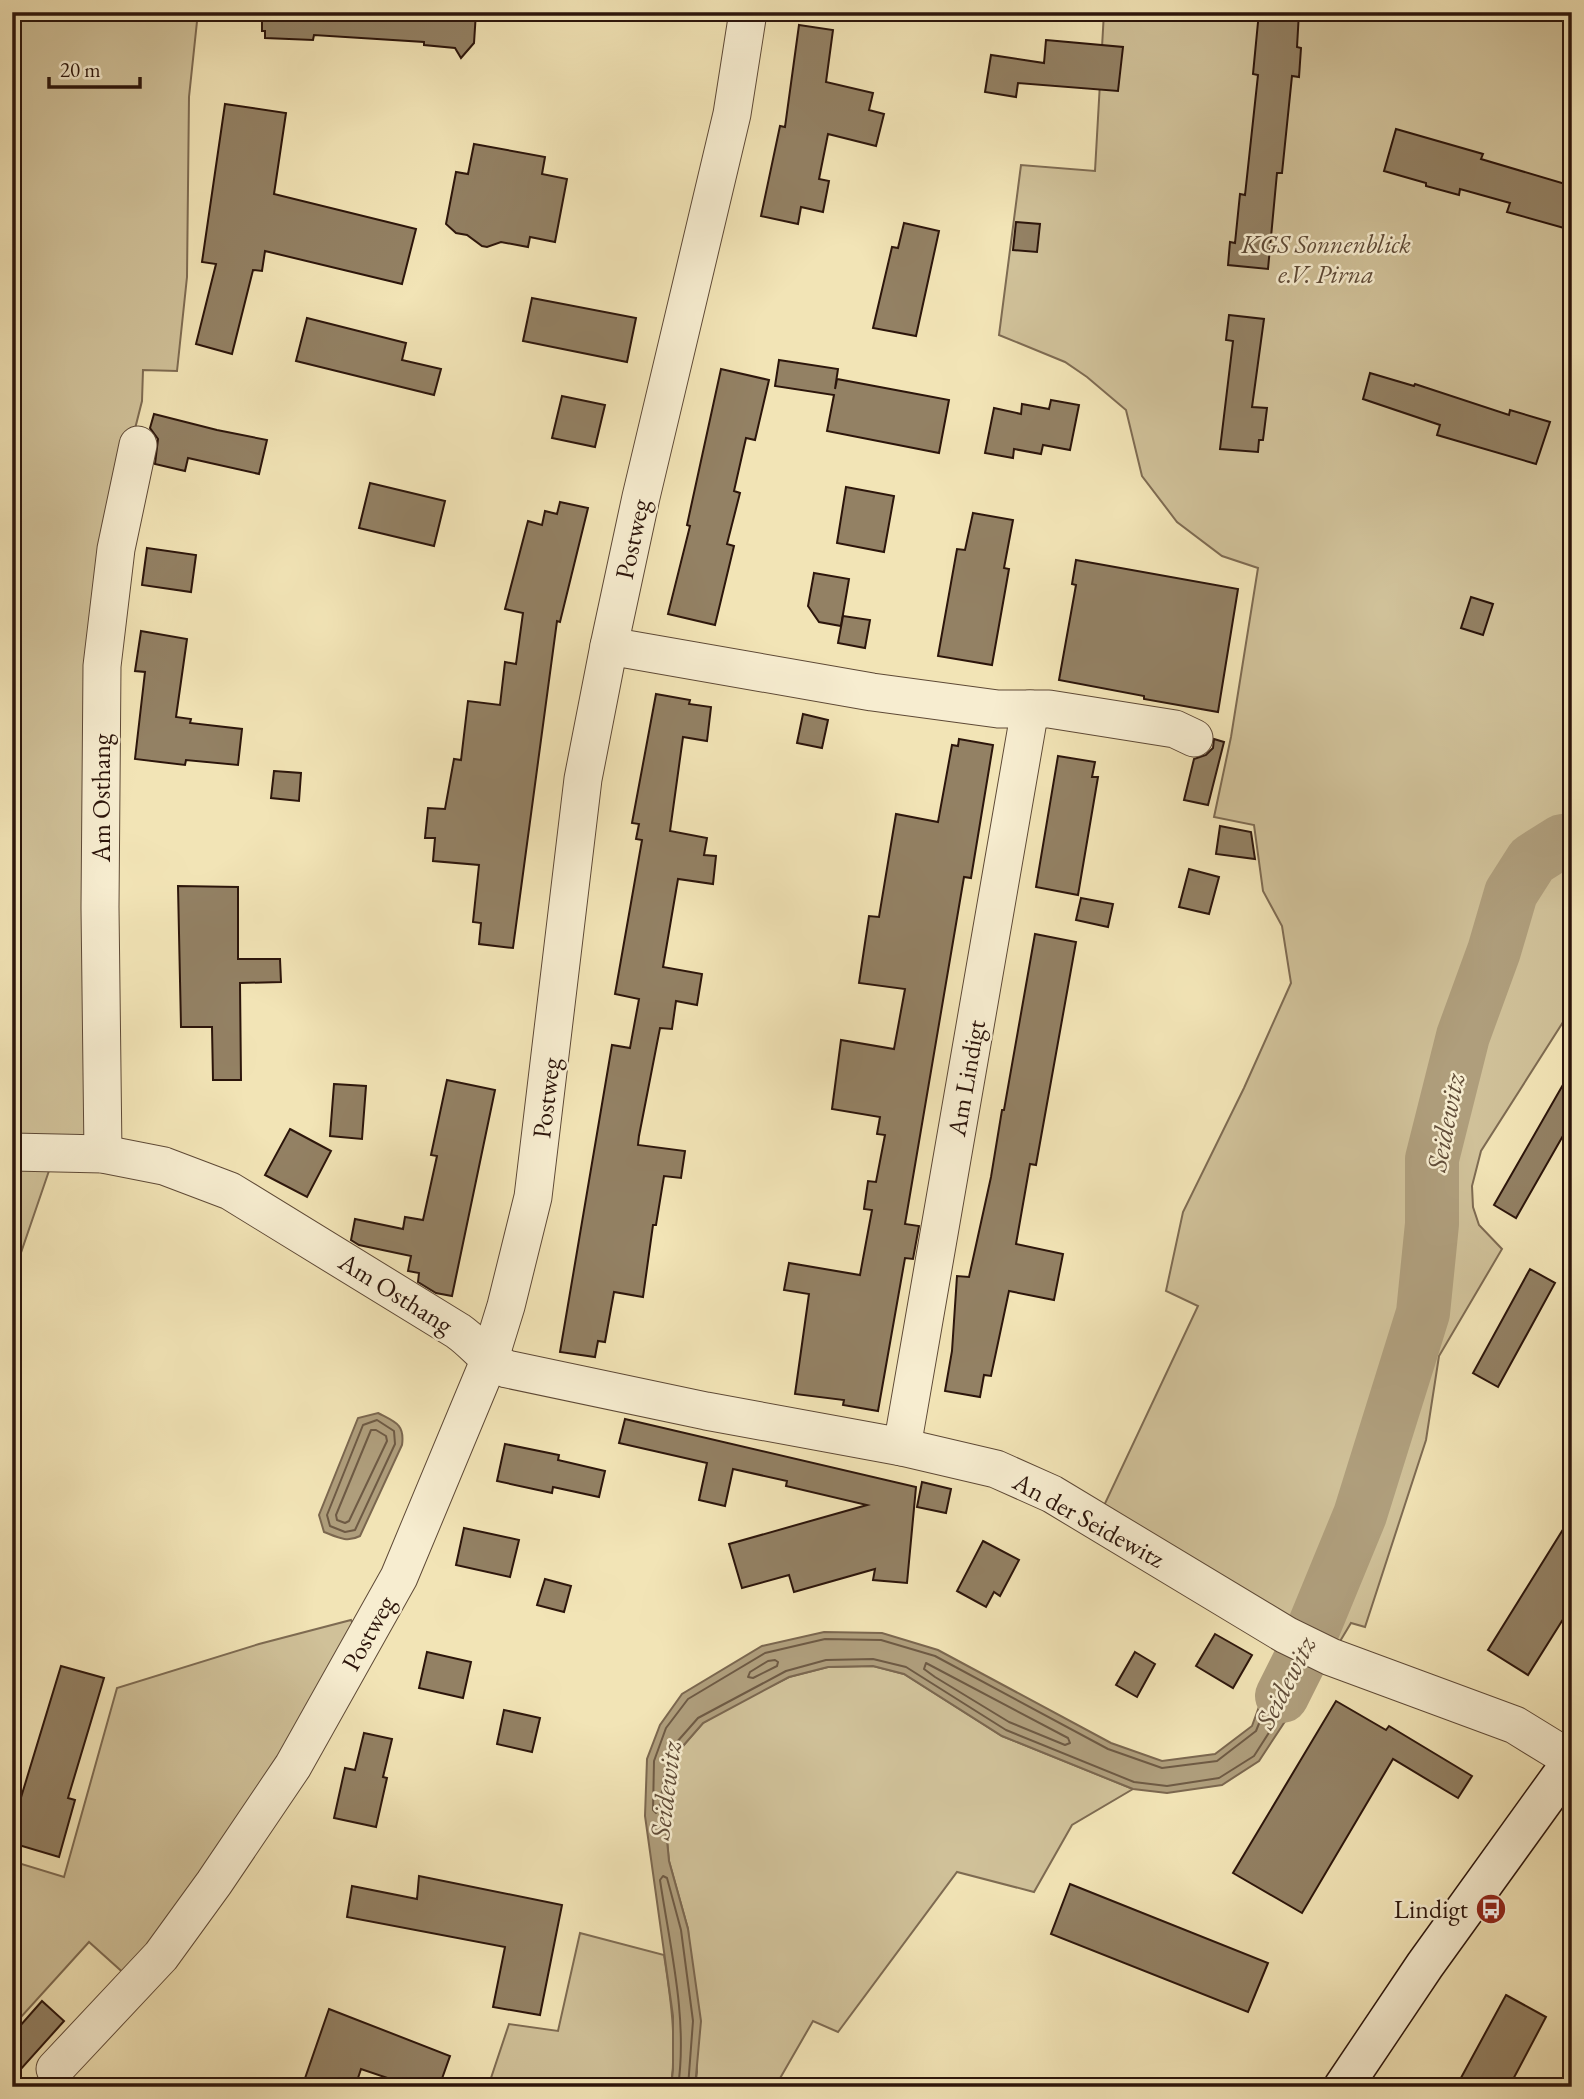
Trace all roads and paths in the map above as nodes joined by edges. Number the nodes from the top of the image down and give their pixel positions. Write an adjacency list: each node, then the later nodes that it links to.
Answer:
1 (748, 12): 3 (street, Postweg)
2 (138, 445): 7 (street, Am Osthang)
3 (609, 646): 4 (street); 8 (street, Postweg)
4 (1030, 709): 5 (street); 9 (street, Am Lindigt)
5 (1194, 738)
6 (12, 1153): 7 (street, Am Osthang)
7 (103, 1154): 8 (street, Am Osthang)
8 (489, 1361): 9 (street, An der Seidewitz); 11 (street, Postweg)
9 (902, 1447): 10 (street, An der Seidewitz)
10 (1572, 1760): 12 (main road)
11 (55, 2069)
12 (1343, 2087)

